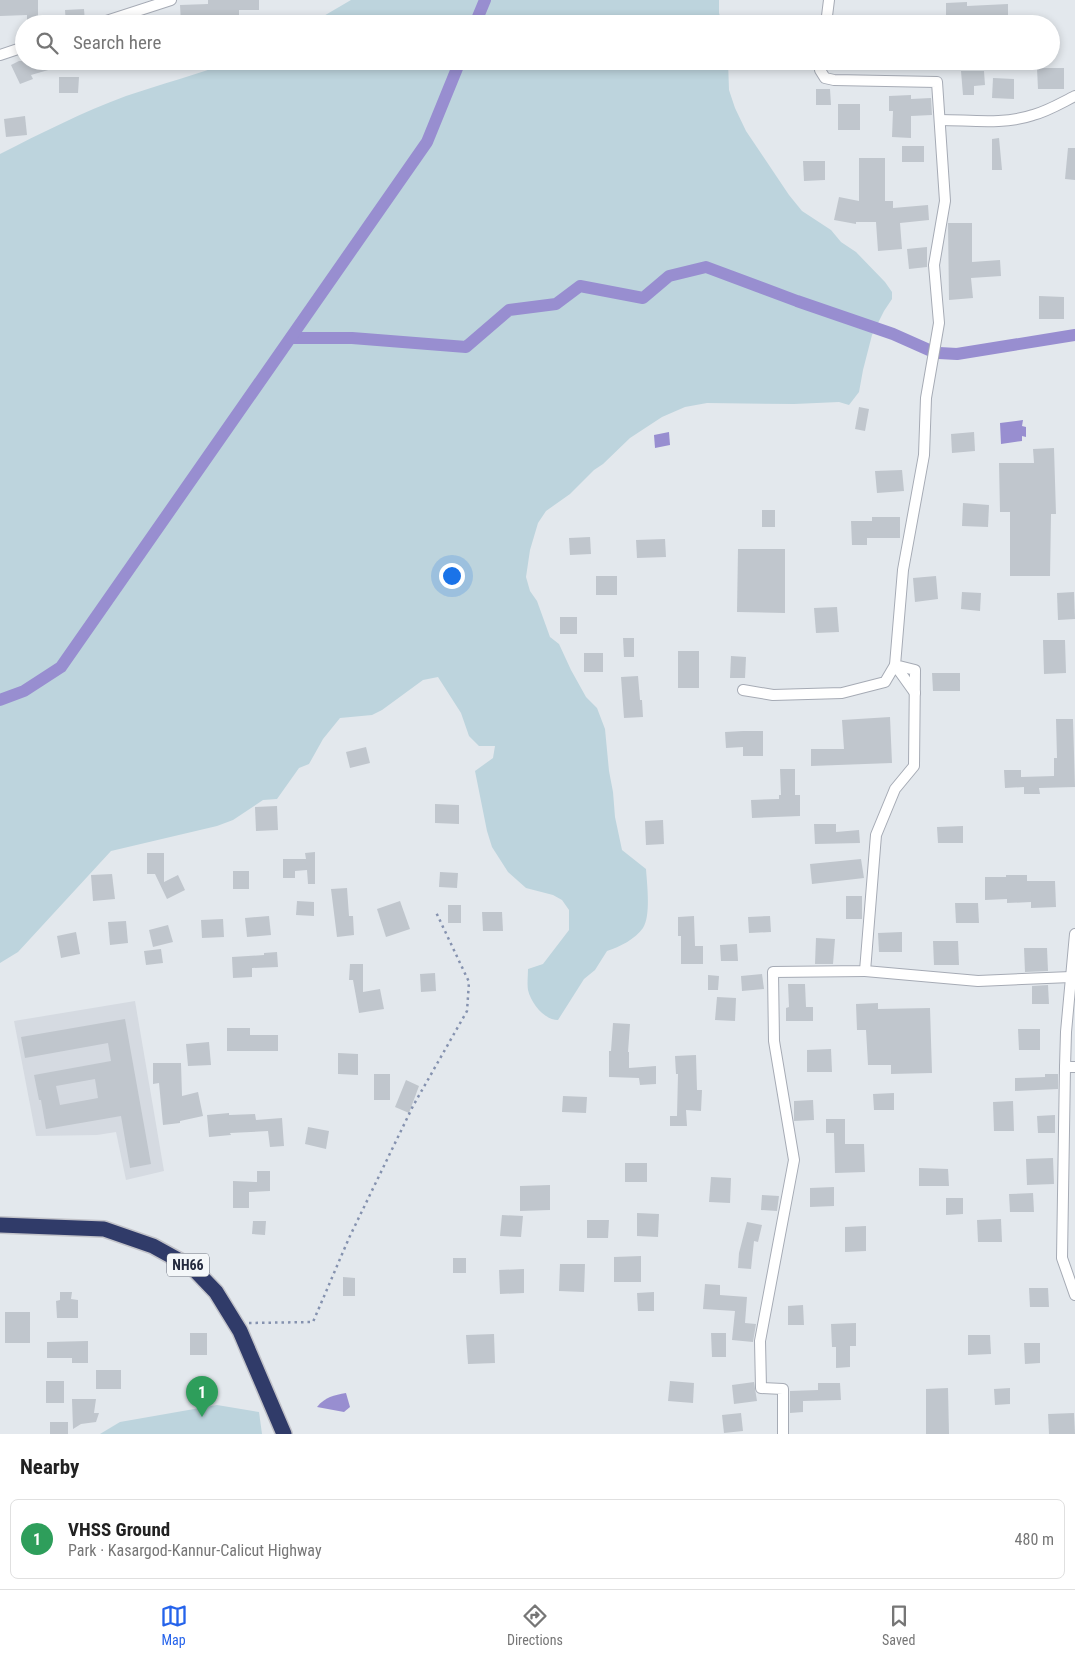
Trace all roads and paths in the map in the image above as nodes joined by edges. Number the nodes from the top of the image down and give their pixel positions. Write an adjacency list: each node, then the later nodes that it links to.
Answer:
1 (171, 0): 3 (street)
2 (829, 0): 4 (street)
3 (125, 15)
4 (827, 15)
5 (15, 51): 6 (street)
6 (0, 55)
7 (820, 70): 9 (street)
8 (1075, 96): 9 (street)
9 (940, 120): 10 (street)
10 (895, 664): 11 (street); 14 (street)
11 (743, 690)
12 (435, 910): 19 (path)
13 (1075, 934): 15 (street)
14 (865, 971): 15 (street); 21 (street)
15 (1071, 977): 16 (street)
16 (1070, 1067): 18 (street)
17 (0, 1225): 19 (highway, NH66)
18 (1075, 1295)
19 (235, 1323): 20 (highway, NH66)
20 (284, 1434)
21 (783, 1434)

